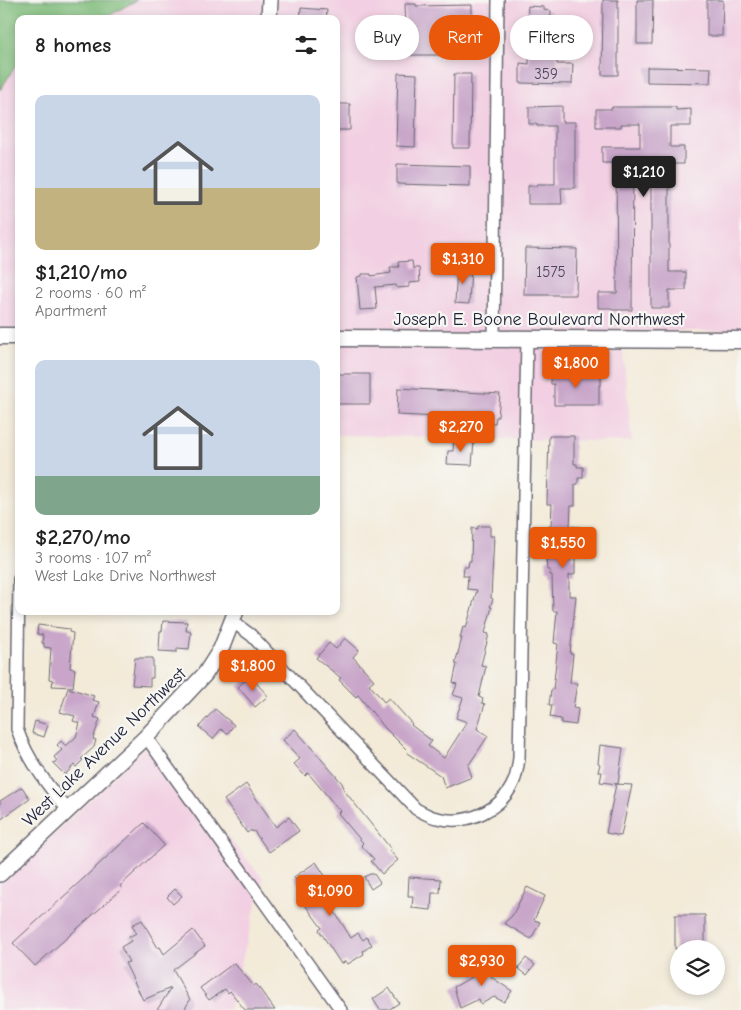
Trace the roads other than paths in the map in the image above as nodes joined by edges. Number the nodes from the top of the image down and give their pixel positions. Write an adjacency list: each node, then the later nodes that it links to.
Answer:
1 (270, 0): 3 (street)
2 (498, 0): 7 (street)
3 (269, 15)
4 (0, 336): 5 (main road)
5 (15, 336)
6 (340, 338): 7 (main road, Joseph E. Boone Boulevard Northwest)
7 (494, 339): 8 (main road, Joseph E. Boone Boulevard Northwest)
8 (527, 339): 9 (main road, Joseph E. Boone Boulevard Northwest); 11 (street)
9 (741, 340)
10 (19, 615): 13 (street)
11 (234, 617): 12 (street, West Lake Avenue Northwest)
12 (146, 737): 13 (street, West Lake Avenue Northwest); 15 (street)
13 (68, 810): 14 (street, West Lake Avenue Northwest)
14 (0, 874)
15 (341, 1010)

